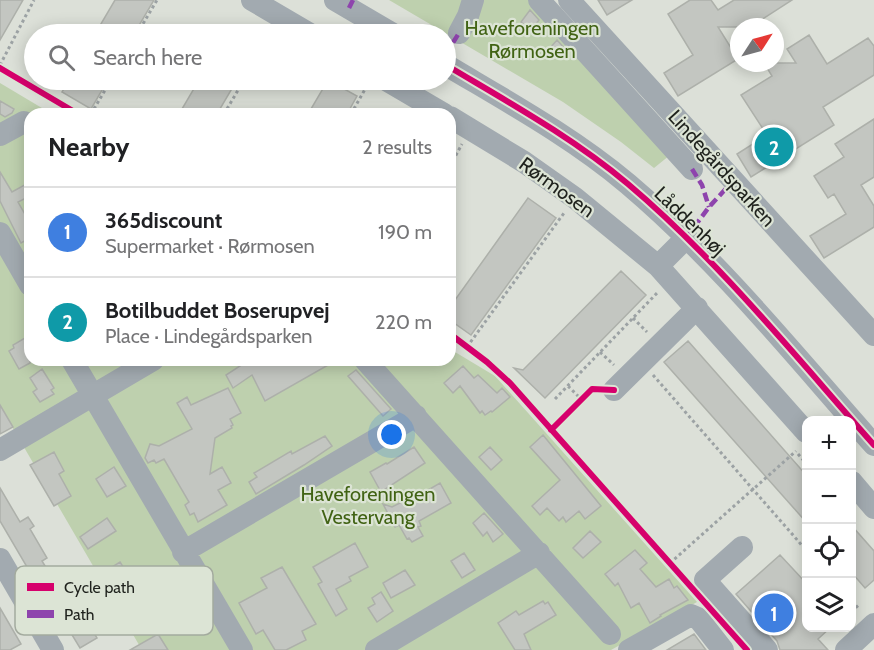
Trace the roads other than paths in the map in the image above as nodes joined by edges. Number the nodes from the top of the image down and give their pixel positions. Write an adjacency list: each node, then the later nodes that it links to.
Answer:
1 (335, 0): 7 (street)
2 (473, 0): 8 (street)
3 (539, 0): 15 (street)
4 (569, 0): 21 (street, Lindegårdsparken)
5 (260, 2): 6 (street)
6 (294, 24)
7 (376, 24)
8 (459, 33)
9 (456, 71): 17 (street, Låddenhøj)
10 (403, 90): 11 (street)
11 (434, 108)
12 (456, 121): 19 (street, Rørmosen)
13 (24, 122): 14 (street)
14 (0, 135)
15 (692, 169)
16 (0, 233): 18 (street)
17 (686, 238): 19 (street); 29 (street, Låddenhøj)
18 (24, 272)
19 (664, 273): 20 (street, Rørmosen)
20 (697, 308): 25 (street); 28 (street, Rørmosen)
21 (874, 335)
22 (76, 366): 26 (street)
23 (143, 366): 26 (street)
24 (370, 366): 27 (street)
25 (614, 390)
26 (93, 396): 30 (street); 34 (street)
27 (416, 416): 34 (street); 35 (street)
28 (802, 426)
29 (874, 445)
30 (0, 450)
31 (856, 487): 32 (street)
32 (874, 508)
33 (742, 547): 48 (street)
34 (183, 552): 37 (street)
35 (539, 553): 41 (street); 45 (street)
36 (0, 559): 38 (street)
37 (191, 566)
38 (15, 585)
39 (213, 602): 44 (street)
40 (874, 624): 49 (street)
41 (610, 633)
42 (43, 635): 43 (street)
43 (51, 649)
44 (242, 650)
45 (376, 650)
46 (629, 650): 47 (street)
47 (723, 650)
48 (767, 650)
49 (846, 650)

